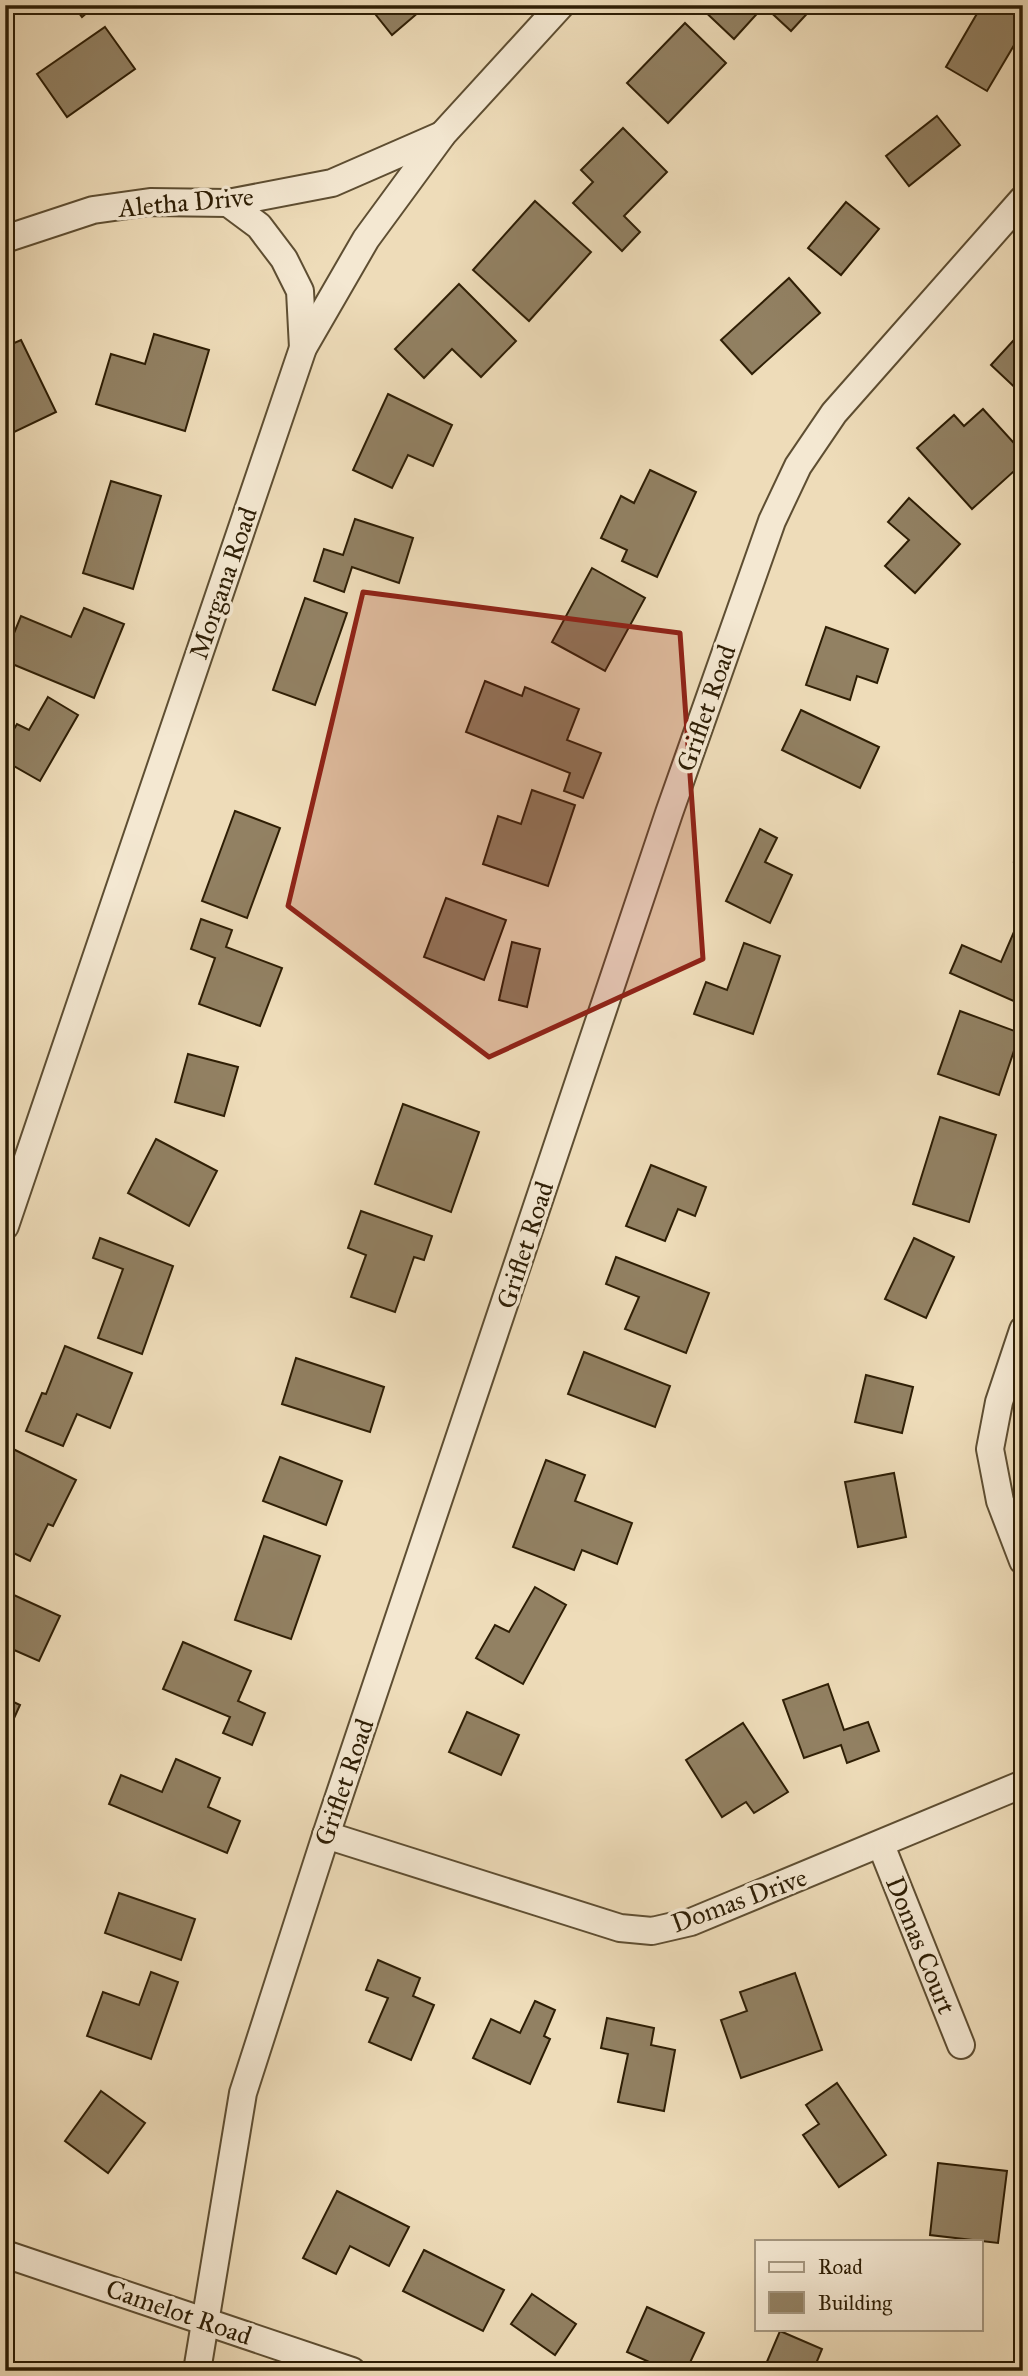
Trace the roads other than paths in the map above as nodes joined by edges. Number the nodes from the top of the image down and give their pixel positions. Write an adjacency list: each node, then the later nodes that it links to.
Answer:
1 (561, 5): 2 (street, Morgana Road)
2 (443, 134): 4 (street, Aletha Drive); 6 (street, Morgana Road)
3 (1023, 199): 11 (street, Griflet Road)
4 (228, 202): 5 (street, Aletha Drive); 6 (street)
5 (5, 239)
6 (303, 348): 7 (street, Morgana Road)
7 (5, 1226)
8 (1023, 1330): 9 (street)
9 (1023, 1561)
10 (1023, 1784): 12 (street, Domas Drive)
11 (326, 1835): 12 (street, Domas Drive); 15 (street, Griflet Road)
12 (881, 1845): 13 (street, Domas Court)
13 (961, 2045)
14 (5, 2253): 15 (street, Camelot Road)
15 (206, 2321): 16 (street, Griflet Road); 17 (street, Camelot Road)
16 (197, 2371)
17 (352, 2371)

